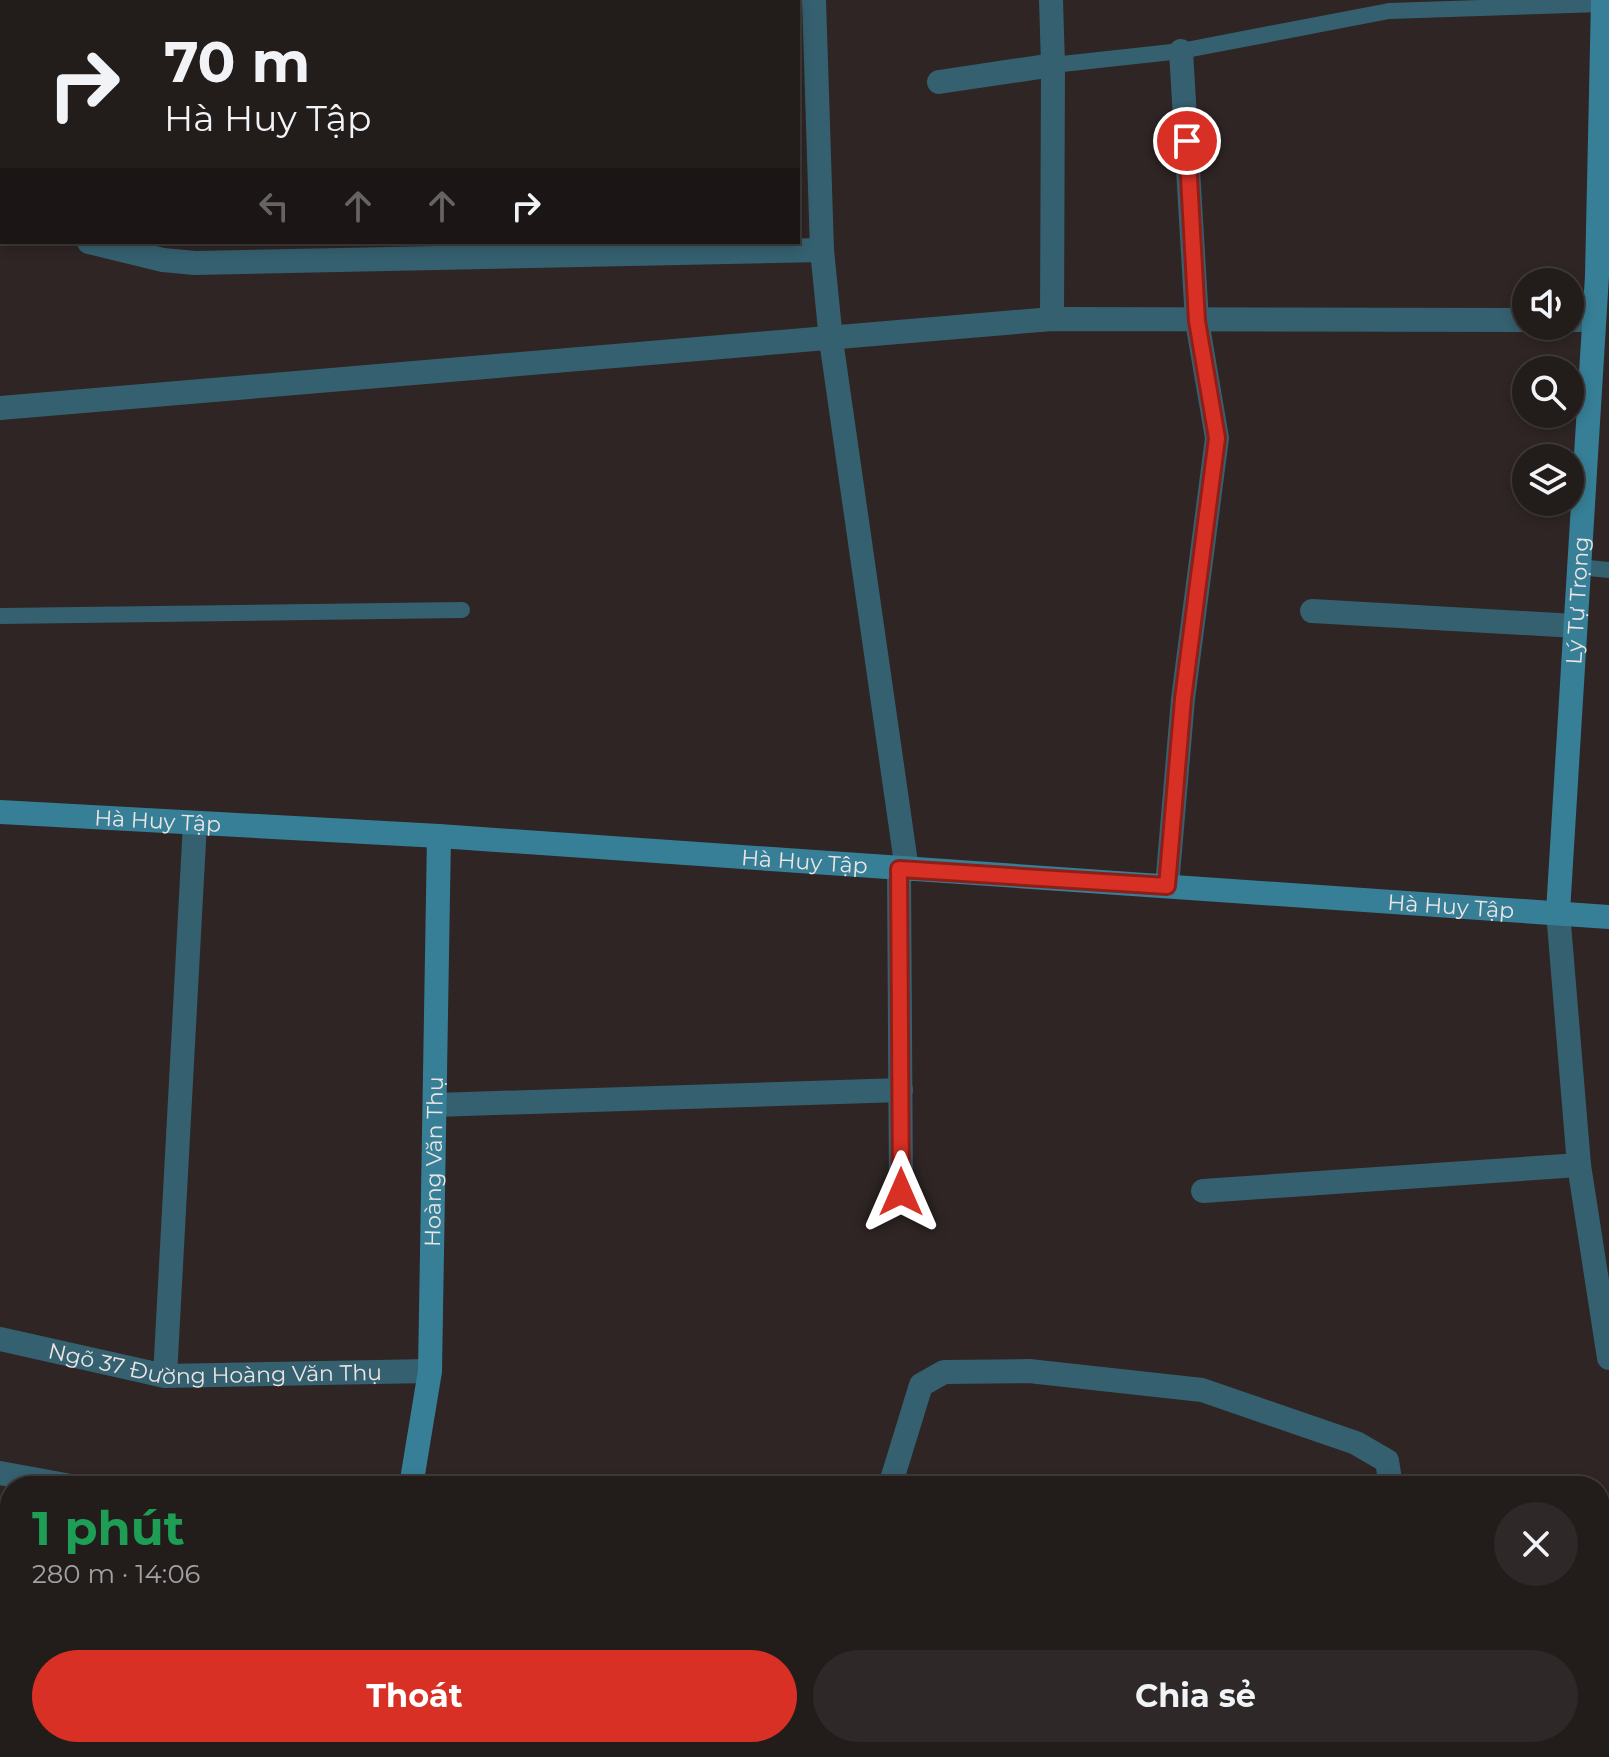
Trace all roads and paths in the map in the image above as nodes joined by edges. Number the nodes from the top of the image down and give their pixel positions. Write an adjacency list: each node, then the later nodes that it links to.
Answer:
1 (814, 0): 6 (street)
2 (1051, 0): 5 (street)
3 (1602, 2): 4 (lane); 10 (main road, Lý Tự Trọng)
4 (1181, 51): 5 (lane); 14 (street)
5 (1053, 65): 7 (street); 12 (street)
6 (808, 76): 9 (street)
7 (939, 82)
8 (97, 244): 9 (street)
9 (822, 250): 15 (street)
10 (1603, 276): 11 (main road, Lý Tự Trọng)
11 (1584, 316)
12 (1052, 319): 14 (street); 15 (street)
13 (1512, 320): 14 (street)
14 (1197, 321): 28 (street)
15 (831, 340): 17 (street); 27 (street)
16 (1582, 340): 18 (main road, Lý Tự Trọng)
17 (0, 408)
18 (1579, 567): 19 (lane); 23 (main road, Lý Tự Trọng)
19 (1609, 570)
20 (462, 610): 22 (lane)
21 (1312, 611): 23 (street)
22 (0, 616)
23 (1575, 626): 29 (main road, Lý Tự Trọng)
24 (0, 812): 25 (main road, Hà Huy Tập)
25 (195, 823): 26 (main road, Hà Huy Tập); 39 (street)
26 (439, 836): 27 (main road, Hà Huy Tập); 32 (main road, Hoàng Văn Thụ)
27 (903, 869): 28 (main road, Hà Huy Tập); 31 (street)
28 (1167, 886): 29 (main road, Hà Huy Tập)
29 (1558, 912): 30 (main road, Hà Huy Tập); 33 (street)
30 (1609, 917)
31 (901, 1090): 32 (street); 35 (street)
32 (435, 1105): 38 (main road, Hoàng Văn Thụ)
33 (1579, 1165): 34 (street); 37 (street)
34 (1203, 1191)
35 (901, 1192)
36 (0, 1339): 39 (street, Ngõ 37 Đường Hoàng Văn Thụ)
37 (1609, 1358)
38 (430, 1371): 39 (street, Ngõ 37 Đường Hoàng Văn Thụ); 40 (main road, Hoàng Văn Thụ)
39 (165, 1376)
40 (413, 1476)
41 (893, 1476): 42 (street)
42 (1389, 1476)

